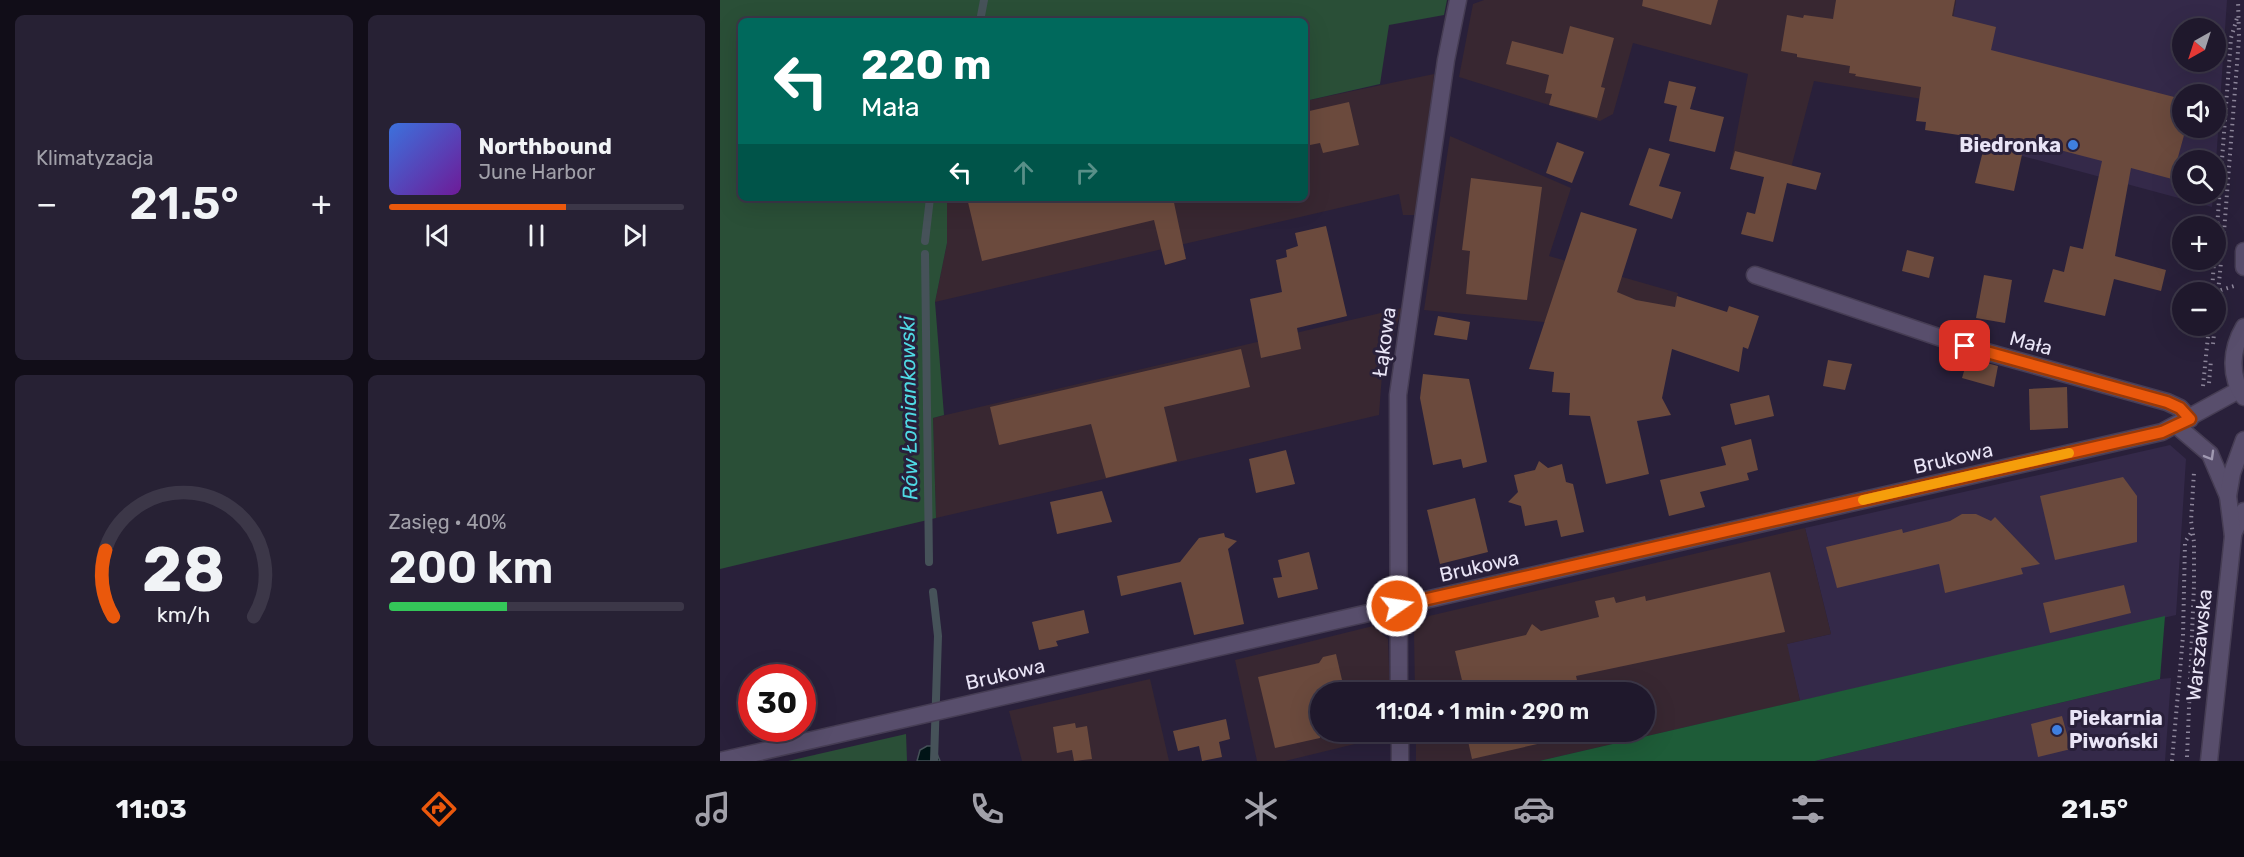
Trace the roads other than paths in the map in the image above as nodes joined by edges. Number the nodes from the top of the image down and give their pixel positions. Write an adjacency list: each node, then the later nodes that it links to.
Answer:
1 (1458, 0): 12 (street, Łąkowa)
2 (2244, 251): 3 (street)
3 (2244, 267)
4 (1755, 275): 7 (street, Mała)
5 (2244, 327): 6 (street)
6 (2242, 394): 7 (street, Brukowa)
7 (2184, 423): 9 (street, Warszawska, one-way to 9); 12 (street, Brukowa)
8 (2244, 440): 9 (street, Warszawska)
9 (2228, 496): 11 (street, Warszawska)
10 (2244, 511): 11 (street, Warszawska)
11 (2233, 534): 17 (street, Warszawska)
12 (1397, 606): 13 (street, Łąkowa); 15 (street, Brukowa)
13 (1399, 682)
14 (1400, 742): 16 (street)
15 (720, 761)
16 (1400, 761)
17 (2209, 761)

